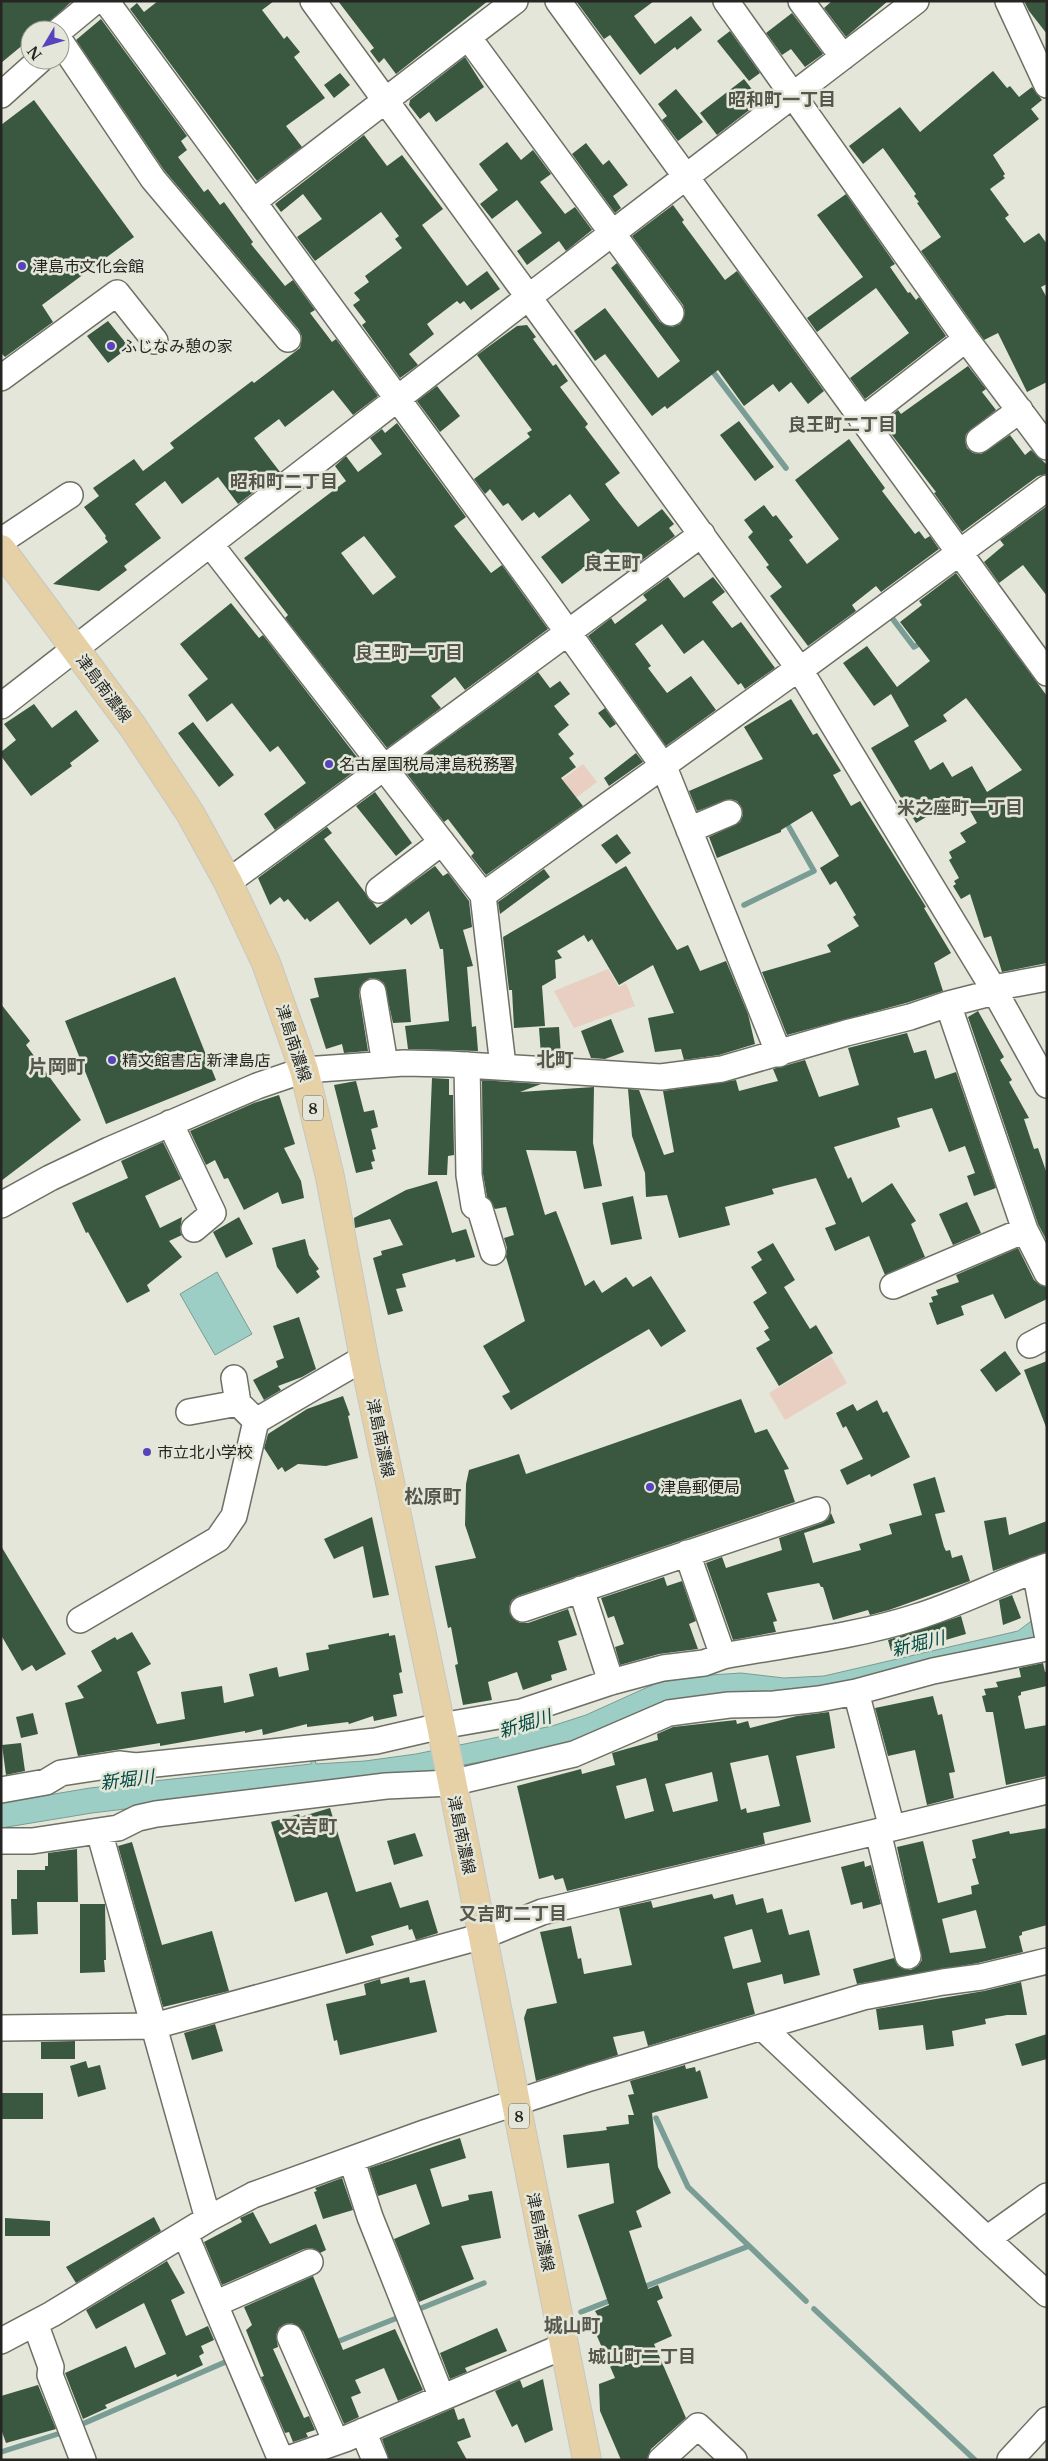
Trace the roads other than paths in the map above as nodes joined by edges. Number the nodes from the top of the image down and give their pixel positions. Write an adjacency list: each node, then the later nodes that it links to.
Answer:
1 (95, 1): 10 (street)
2 (106, 1): 20 (street)
3 (313, 1): 18 (street)
4 (515, 1): 11 (street)
5 (558, 1): 19 (street)
6 (726, 1): 17 (street)
7 (801, 1): 13 (street)
8 (916, 1): 13 (street)
9 (1008, 1): 15 (street)
10 (70, 22)
11 (468, 37): 18 (street); 21 (street)
12 (70, 56): 24 (street)
13 (843, 57): 17 (street)
14 (29, 70): 16 (street)
15 (1047, 85)
16 (1, 95)
17 (793, 95): 19 (street); 25 (street)
18 (386, 101): 20 (street); 22 (street)
19 (686, 177): 21 (street); 30 (street)
20 (253, 202): 28 (street)
21 (612, 233): 22 (street); 23 (street)
22 (530, 296): 28 (street); 35 (street)
23 (671, 313)
24 (288, 339)
25 (966, 340): 29 (street); 30 (street)
26 (155, 341): 27 (street)
27 (1, 378)
28 (397, 399): 37 (street); 40 (street)
29 (1020, 410): 31 (street); 32 (street)
30 (862, 420): 39 (street)
31 (979, 440)
32 (1047, 446)
33 (1047, 488): 39 (street)
34 (70, 495): 36 (street)
35 (702, 534): 40 (street); 43 (street)
36 (1, 541)
37 (210, 544): 42 (street); 47 (street)
38 (1, 549): 42 (main road, 津島南濃線 / 8)
39 (960, 553): 41 (street); 43 (street)
40 (569, 633): 46 (street); 47 (street)
41 (1039, 648): 44 (street)
42 (75, 649): 45 (street); 51 (main road, 津島南濃線 / 8)
43 (800, 669): 46 (street); 55 (street)
44 (1047, 673)
45 (1, 706)
46 (664, 766): 49 (street); 53 (street)
47 (384, 768): 50 (street); 51 (street)
48 (729, 813): 49 (street)
49 (690, 830): 58 (street)
50 (442, 842): 52 (street); 53 (street)
51 (228, 882): 62 (main road, 津島南濃線 / 8)
52 (378, 890)
53 (483, 896): 61 (street)
54 (1047, 978): 55 (street)
55 (994, 990): 57 (street); 63 (street)
56 (372, 992): 59 (street)
57 (948, 1004): 58 (street); 67 (street)
58 (779, 1054): 61 (street)
59 (385, 1064): 60 (street); 62 (street)
60 (467, 1065): 61 (street); 68 (street)
61 (503, 1066)
62 (304, 1070): 64 (street); 71 (main road, 津島南濃線 / 8)
63 (1047, 1085)
64 (170, 1123): 65 (street); 66 (street)
65 (1, 1205)
66 (194, 1229)
67 (1026, 1230): 69 (street); 70 (street)
68 (493, 1252)
69 (1047, 1273)
70 (893, 1286)
71 (364, 1358): 75 (street); 87 (main road, 津島南濃線 / 8)
72 (234, 1378): 73 (street)
73 (238, 1403): 74 (street); 75 (street)
74 (189, 1412)
75 (256, 1421): 81 (street)
76 (817, 1510): 77 (street)
77 (687, 1553): 79 (street); 84 (street)
78 (1041, 1568): 82 (street); 84 (street)
79 (581, 1589): 80 (street); 85 (street)
80 (523, 1609)
81 (80, 1620)
82 (1045, 1623)
83 (1047, 1648): 86 (street)
84 (723, 1656): 85 (street)
85 (611, 1682): 87 (street)
86 (856, 1692): 88 (street); 91 (street)
87 (442, 1733): 88 (main road, 津島南濃線 / 8); 89 (street)
88 (451, 1778): 92 (street); 94 (main road, 津島南濃線 / 8)
89 (1, 1790)
90 (1047, 1791): 91 (street)
91 (885, 1830): 94 (street); 95 (street)
92 (99, 1831): 93 (street); 97 (street)
93 (1, 1842)
94 (483, 1936): 97 (street); 100 (main road, 津島南濃線 / 8)
95 (908, 1956)
96 (1047, 1961): 99 (street)
97 (154, 2026): 98 (street); 103 (street)
98 (1, 2028)
99 (763, 2028): 100 (street); 105 (street)
100 (516, 2103): 101 (street); 112 (main road, 津島南濃線 / 8)
101 (352, 2161): 103 (street); 113 (street)
102 (1047, 2196): 105 (street)
103 (208, 2219): 104 (street)
104 (185, 2234): 108 (street); 109 (street)
105 (987, 2239): 107 (street)
106 (310, 2262): 108 (street)
107 (1047, 2294)
108 (214, 2301): 118 (street)
109 (35, 2324): 111 (street); 117 (street)
110 (290, 2336): 116 (street)
111 (1, 2340)
112 (564, 2346): 113 (street); 121 (main road, 津島南濃線 / 8)
113 (442, 2398): 114 (street)
114 (363, 2431): 116 (street); 120 (street)
115 (1042, 2435): 124 (street)
116 (336, 2442): 119 (street)
117 (83, 2460)
118 (281, 2460)
119 (285, 2460)
120 (375, 2460)
121 (587, 2460)
122 (661, 2460): 123 (street)
123 (734, 2460)
124 (1010, 2460)

